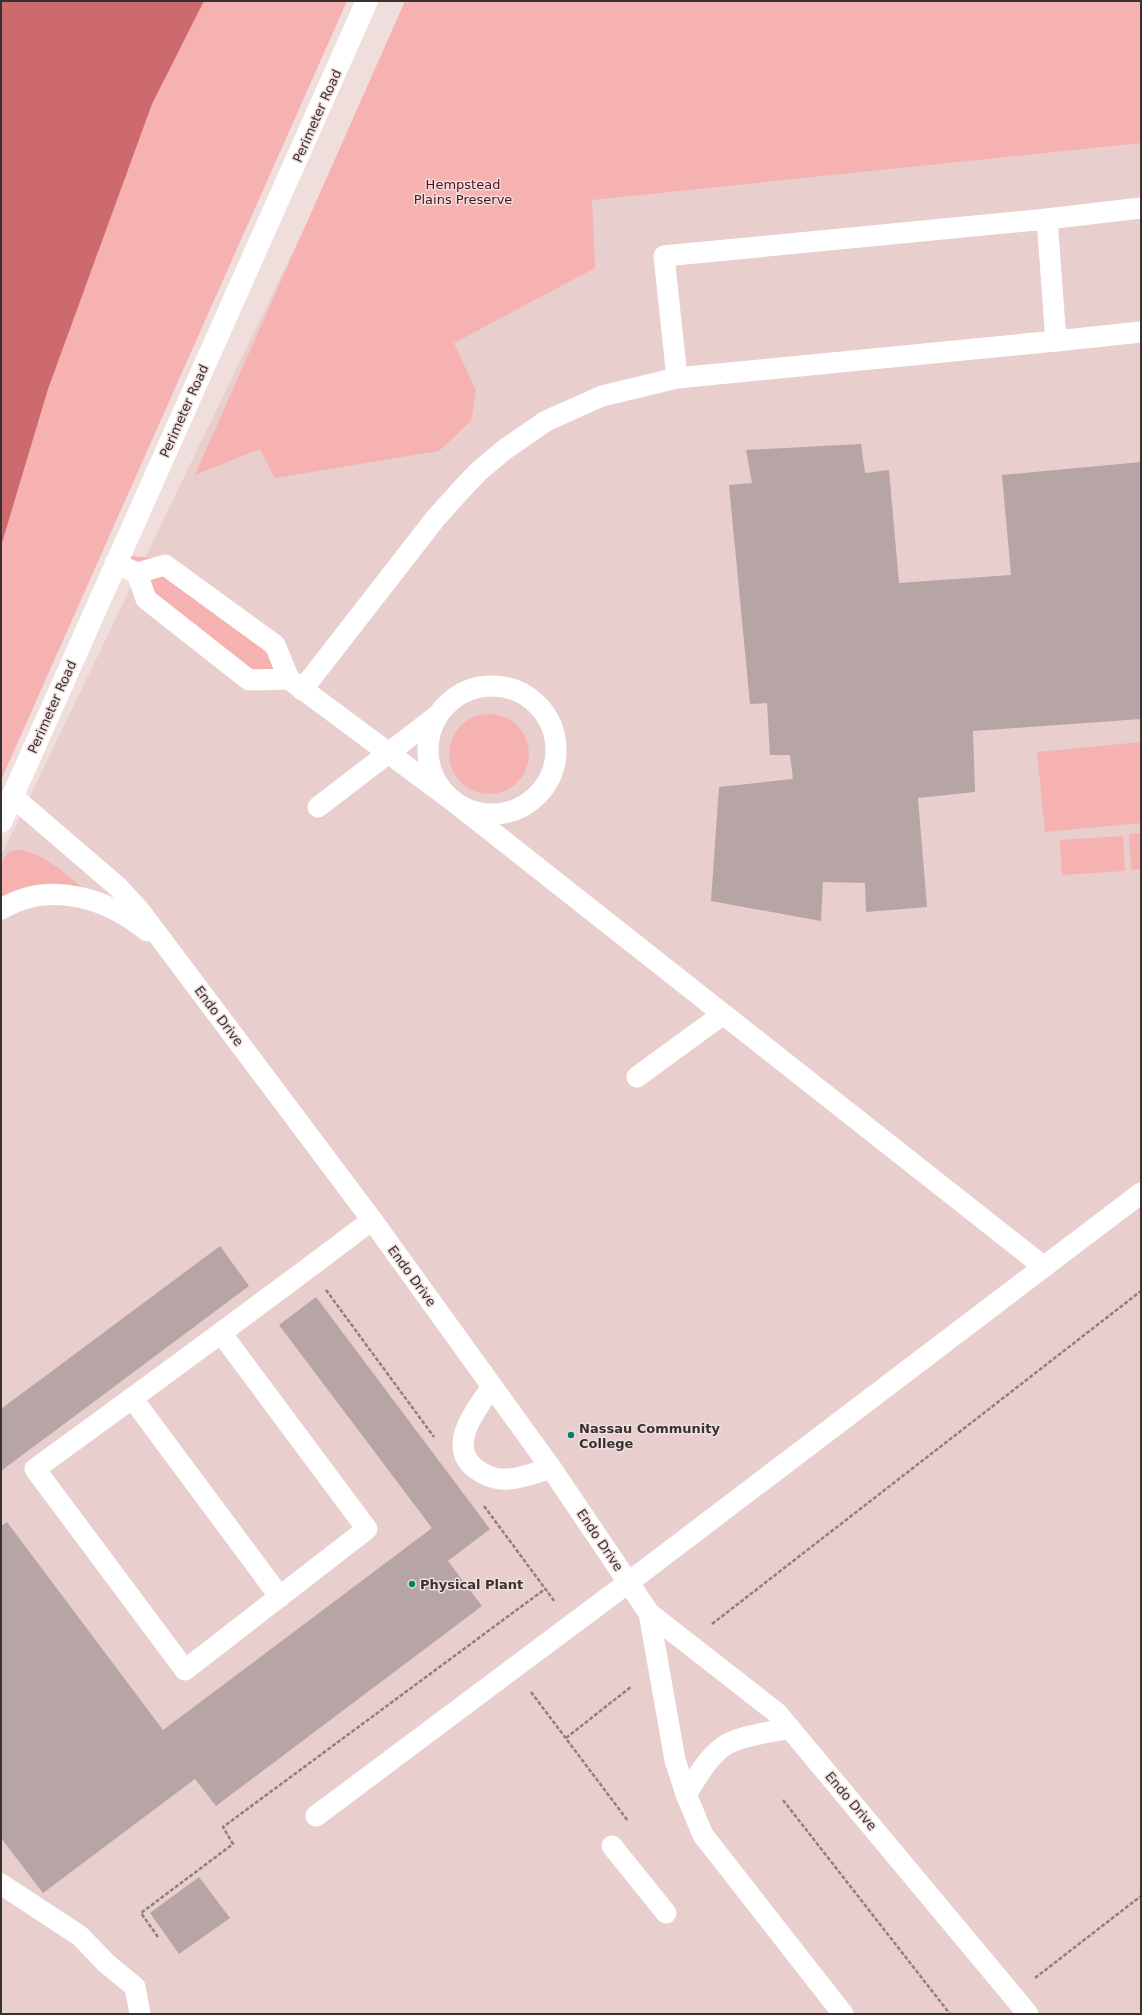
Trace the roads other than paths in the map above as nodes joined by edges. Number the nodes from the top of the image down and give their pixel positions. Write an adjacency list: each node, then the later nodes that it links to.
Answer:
1 (367, 1): 7 (street, Perimeter Road)
2 (1141, 208): 3 (lane)
3 (1047, 219): 5 (lane); 6 (lane)
4 (1141, 332): 5 (lane)
5 (1056, 341): 6 (lane)
6 (677, 378): 9 (lane)
7 (115, 563): 8 (lane); 12 (street, Perimeter Road)
8 (137, 572): 9 (lane); 9 (lane)
9 (296, 684): 11 (lane)
10 (438, 715): 11 (lane); 13 (lane); 13 (lane)
11 (389, 752): 13 (lane); 14 (lane)
12 (12, 796): 15 (street, Perimeter Road); 17 (lane, Endo Drive)
13 (453, 801): 18 (lane)
14 (318, 807)
15 (1, 822)
16 (1, 909): 17 (lane, Endo Drive)
17 (166, 946): 21 (lane, Endo Drive)
18 (723, 1014): 19 (lane); 22 (lane)
19 (637, 1078)
20 (1141, 1193): 22 (lane)
21 (372, 1220): 23 (lane); 24 (lane, Endo Drive)
22 (1044, 1267): 27 (lane)
23 (222, 1333): 25 (lane); 28 (lane)
24 (492, 1386): 26 (lane, Endo Drive); 26 (lane)
25 (132, 1398): 28 (lane); 28 (lane)
26 (552, 1468): 27 (lane, Endo Drive)
27 (629, 1582): 29 (lane, Endo Drive); 32 (lane)
28 (280, 1597)
29 (650, 1613): 30 (lane, Endo Drive); 31 (lane, Endo Drive)
30 (789, 1728): 31 (lane); 38 (lane, Endo Drive)
31 (686, 1794): 37 (lane, Endo Drive)
32 (316, 1816)
33 (612, 1846): 35 (lane)
34 (1, 1884): 36 (lane)
35 (666, 1913)
36 (140, 2014)
37 (843, 2014)
38 (1028, 2014)

